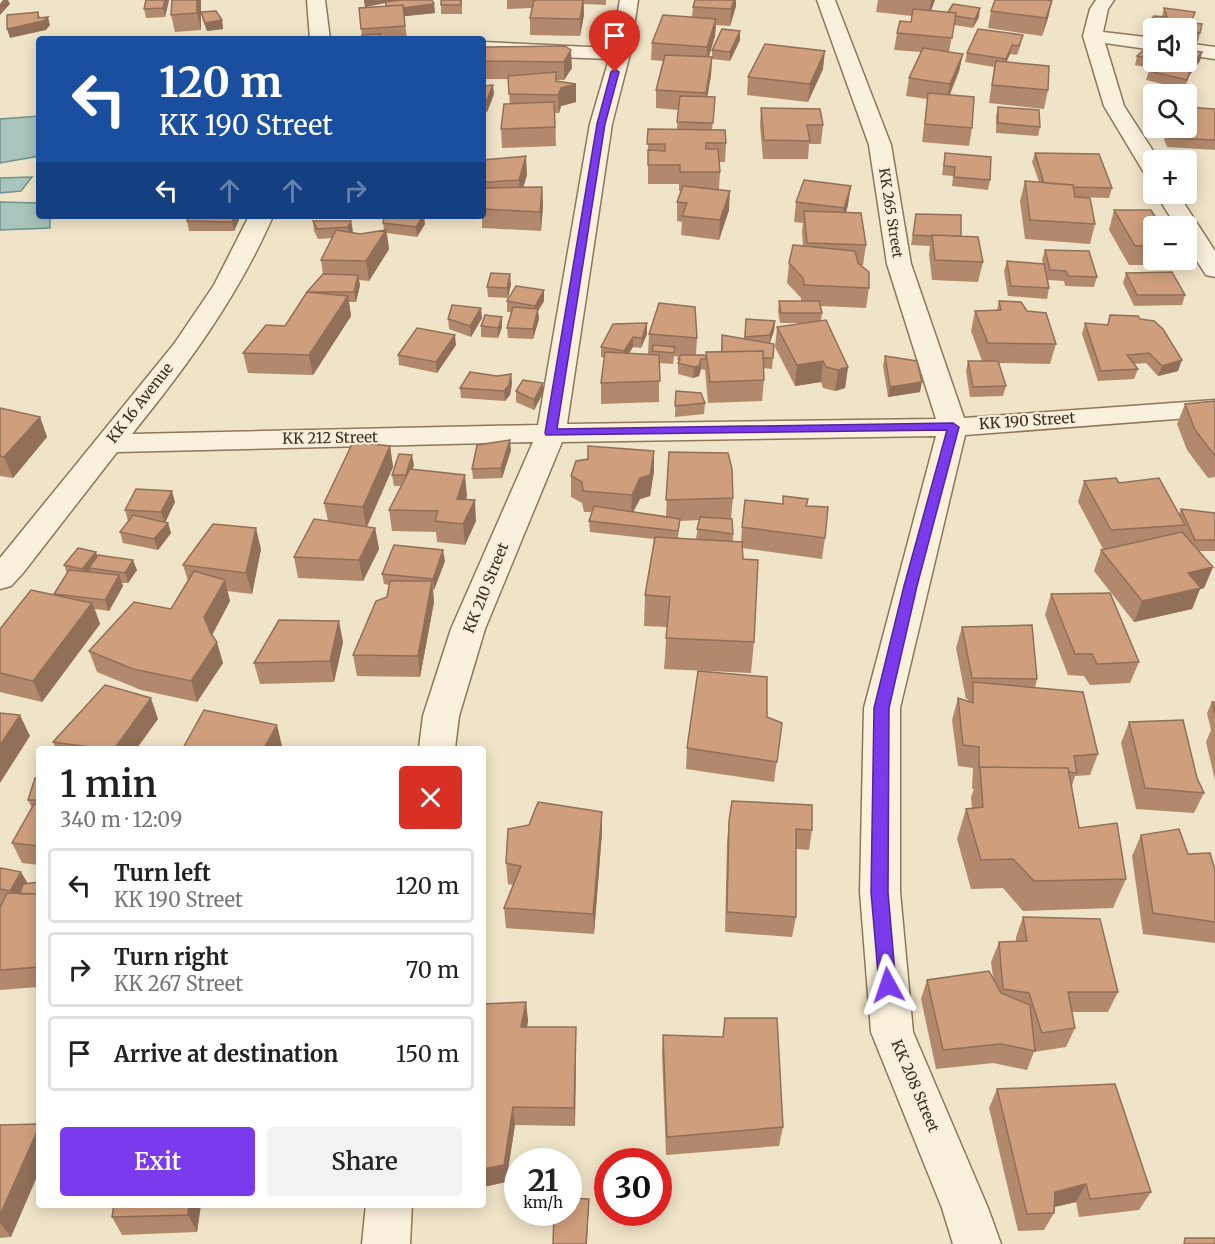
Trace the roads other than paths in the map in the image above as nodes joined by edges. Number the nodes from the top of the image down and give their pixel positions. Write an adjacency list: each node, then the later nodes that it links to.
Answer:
1 (316, 0): 5 (street)
2 (629, 0): 11 (street, KK 210 Street)
3 (826, 0): 17 (street, KK 265 Street)
4 (1105, 0): 6 (street)
5 (320, 36)
6 (1093, 36): 7 (street); 12 (street)
7 (1143, 43)
8 (486, 48): 11 (street)
9 (1197, 51): 10 (street)
10 (1215, 53)
11 (620, 54): 18 (street, KK 210 Street)
12 (1143, 153)
13 (1173, 204): 15 (street)
14 (260, 219): 19 (street, KK 16 Avenue)
15 (1215, 270)
16 (1215, 408): 17 (street, KK 190 Street)
17 (953, 427): 18 (street, KK 190 Street); 24 (street, KK 208 Street)
18 (551, 433): 19 (street, KK 212 Street); 21 (street, KK 210 Street)
19 (109, 443): 20 (street, KK 16 Avenue)
20 (0, 578)
21 (437, 746)
22 (389, 1208): 23 (street)
23 (386, 1244)
24 (977, 1244)

